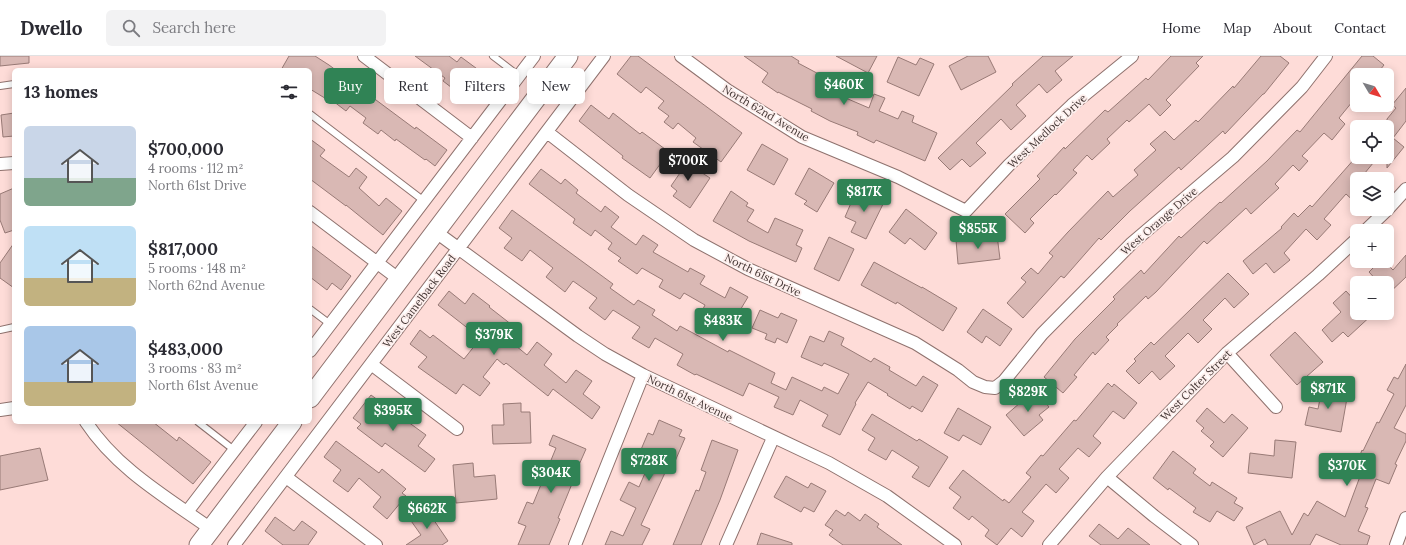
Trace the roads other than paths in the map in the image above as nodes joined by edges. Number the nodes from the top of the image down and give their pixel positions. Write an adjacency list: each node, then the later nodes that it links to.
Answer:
1 (364, 56): 16 (street)
2 (493, 56): 9 (lane)
3 (534, 56): 10 (street)
4 (568, 56): 24 (main road)
5 (604, 56): 15 (street, West Camelback Road)
6 (681, 56): 21 (street, North 62nd Avenue)
7 (1132, 56): 21 (street, West Medlock Drive)
8 (1326, 56): 37 (street, West Orange Drive)
9 (509, 68)
10 (519, 76)
11 (12, 84): 12 (lane)
12 (0, 86)
13 (498, 104): 16 (street)
14 (312, 116): 20 (lane)
15 (547, 132): 26 (street, West Camelback Road); 37 (street, North 61st Drive)
16 (472, 138): 20 (street)
17 (12, 163): 18 (street)
18 (0, 164)
19 (1406, 190): 23 (street)
20 (424, 201): 27 (street)
21 (966, 211)
22 (312, 214): 27 (street)
23 (1372, 224)
24 (436, 232): 26 (street, North 61st Avenue); 28 (main road)
25 (1350, 245): 34 (street, West Colter Street)
26 (458, 249): 35 (street, West Camelback Road); 36 (street, North 61st Avenue)
27 (377, 263): 28 (street); 30 (street)
28 (400, 280): 38 (main road)
29 (312, 310): 30 (lane)
30 (330, 324): 33 (street)
31 (12, 327): 32 (lane)
32 (0, 330)
33 (312, 348)
34 (1227, 353): 40 (street); 50 (street, West Colter Street)
35 (371, 364): 46 (street); 49 (street, West Camelback Road)
36 (643, 375): 47 (street, North 61st Avenue); 57 (street)
37 (995, 388)
38 (312, 395)
39 (12, 408): 41 (street)
40 (1276, 408)
41 (0, 410)
42 (87, 424): 51 (street)
43 (201, 424): 48 (lane)
44 (254, 424): 48 (street)
45 (290, 424): 53 (main road)
46 (457, 429)
47 (773, 438): 58 (street); 59 (street, North 61st Avenue)
48 (234, 450): 51 (street)
49 (286, 477): 55 (street, West Camelback Road); 56 (street)
50 (1107, 477): 60 (street, West Colter Street); 61 (street)
51 (187, 512): 53 (street)
52 (1406, 518): 62 (street)
53 (211, 529): 54 (main road)
54 (199, 545)
55 (234, 545)
56 (376, 545)
57 (575, 545)
58 (726, 545)
59 (955, 545)
60 (1049, 545)
61 (1192, 545)
62 (1396, 545)

